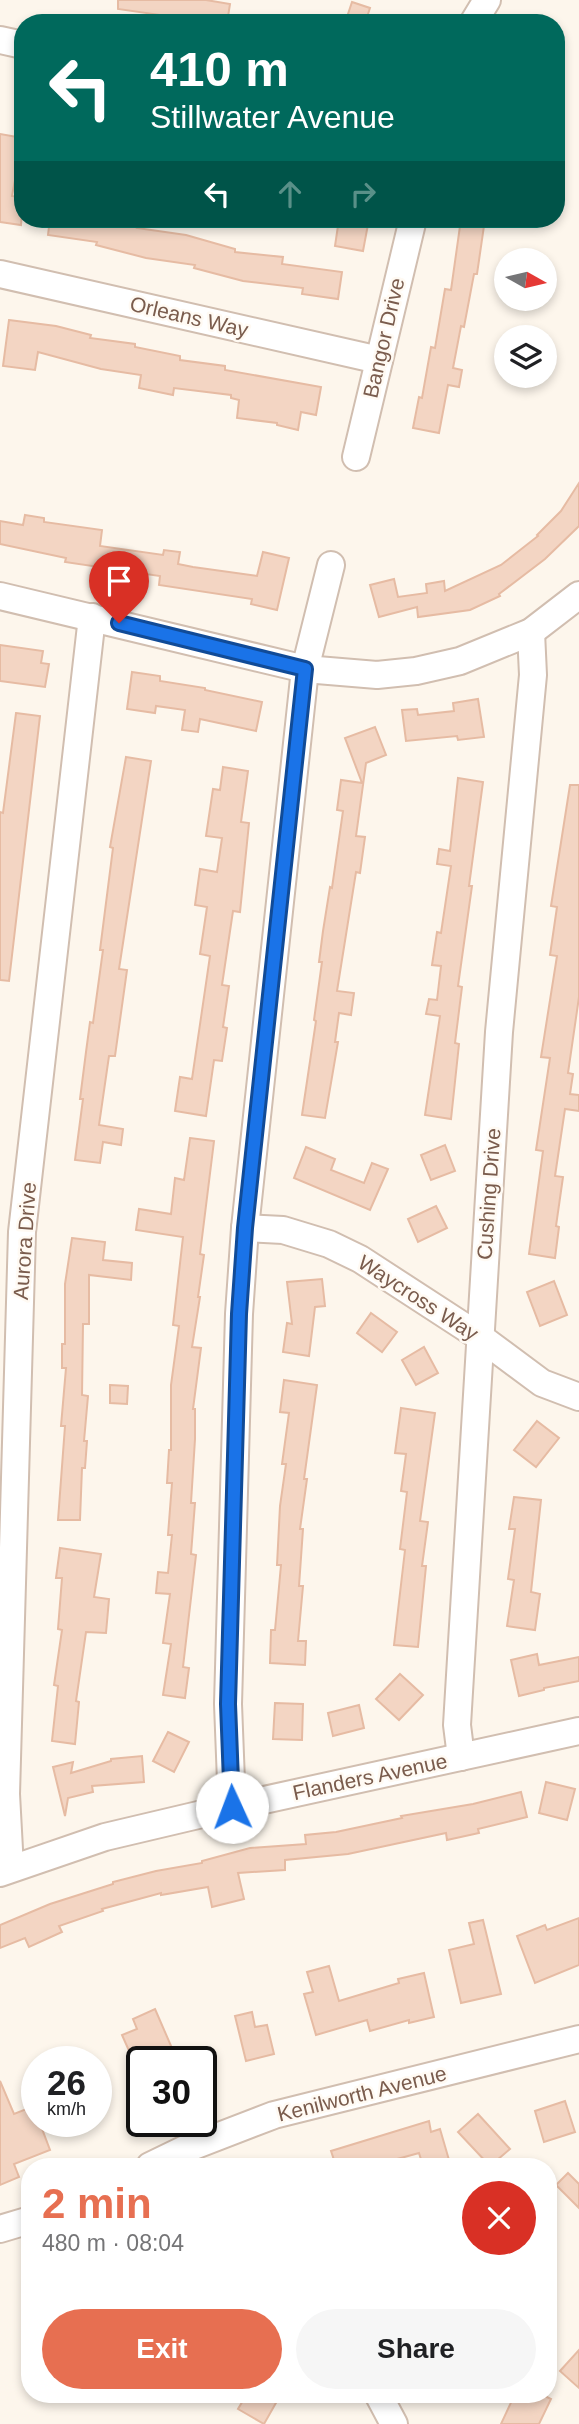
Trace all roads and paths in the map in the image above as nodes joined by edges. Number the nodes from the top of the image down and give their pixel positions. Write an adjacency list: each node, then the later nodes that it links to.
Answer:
1 (410, 228): 3 (street, Bangor Drive)
2 (0, 274): 3 (street, Orleans Way)
3 (379, 360): 4 (street, Bangor Drive)
4 (356, 457)
5 (331, 565): 10 (street)
6 (579, 595): 9 (street)
7 (0, 596): 8 (street)
8 (92, 617): 10 (street); 17 (street, Aurora Drive)
9 (531, 632): 10 (street); 12 (street, Cushing Drive)
10 (305, 669): 11 (street)
11 (245, 1228): 12 (street, Waycross Way); 16 (street)
12 (480, 1337): 13 (street, Waycross Way); 15 (street, Cushing Drive)
13 (579, 1397)
14 (579, 1731): 15 (street, Flanders Avenue)
15 (461, 1757): 16 (street, Flanders Avenue)
16 (232, 1807): 17 (street, Flanders Avenue)
17 (5, 1870)
18 (579, 2039): 19 (street, Kenilworth Avenue)
19 (169, 2158)
20 (383, 2403): 21 (street)
21 (394, 2424)

